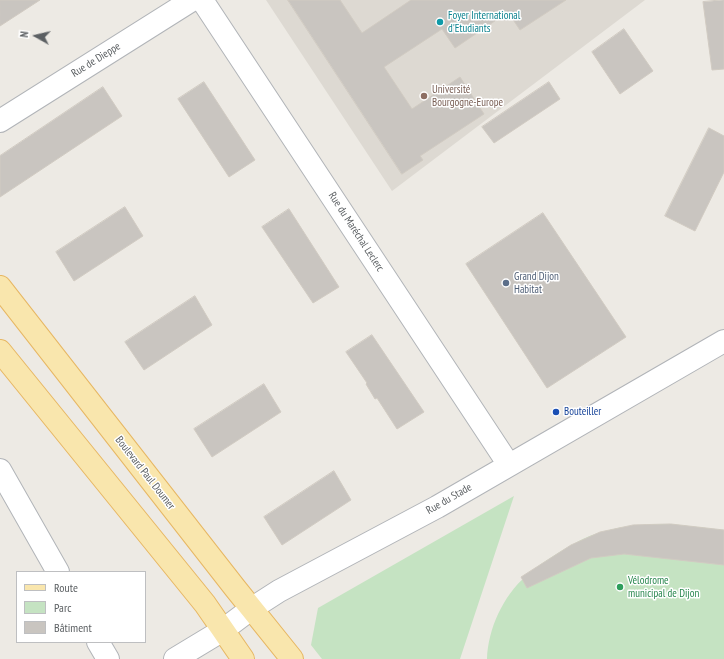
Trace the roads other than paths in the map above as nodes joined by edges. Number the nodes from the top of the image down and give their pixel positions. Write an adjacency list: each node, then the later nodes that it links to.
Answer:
1 (192, 0): 3 (street, Rue de Dieppe)
2 (202, 0): 7 (street, Rue du Maréchal Leclerc)
3 (0, 121)
4 (0, 287): 10 (main road, Boulevard Paul Doumer)
5 (724, 341): 7 (street, Rue du Stade)
6 (0, 351): 11 (main road)
7 (509, 465): 10 (street, Rue du Stade)
8 (0, 470): 9 (street)
9 (57, 571)
10 (251, 609): 11 (street, Rue du Stade); 16 (main road, Boulevard Paul Doumer)
11 (223, 630): 14 (street, Rue du Stade); 15 (main road)
12 (99, 643): 13 (street)
13 (108, 659)
14 (176, 659)
15 (243, 659)
16 (292, 659)

